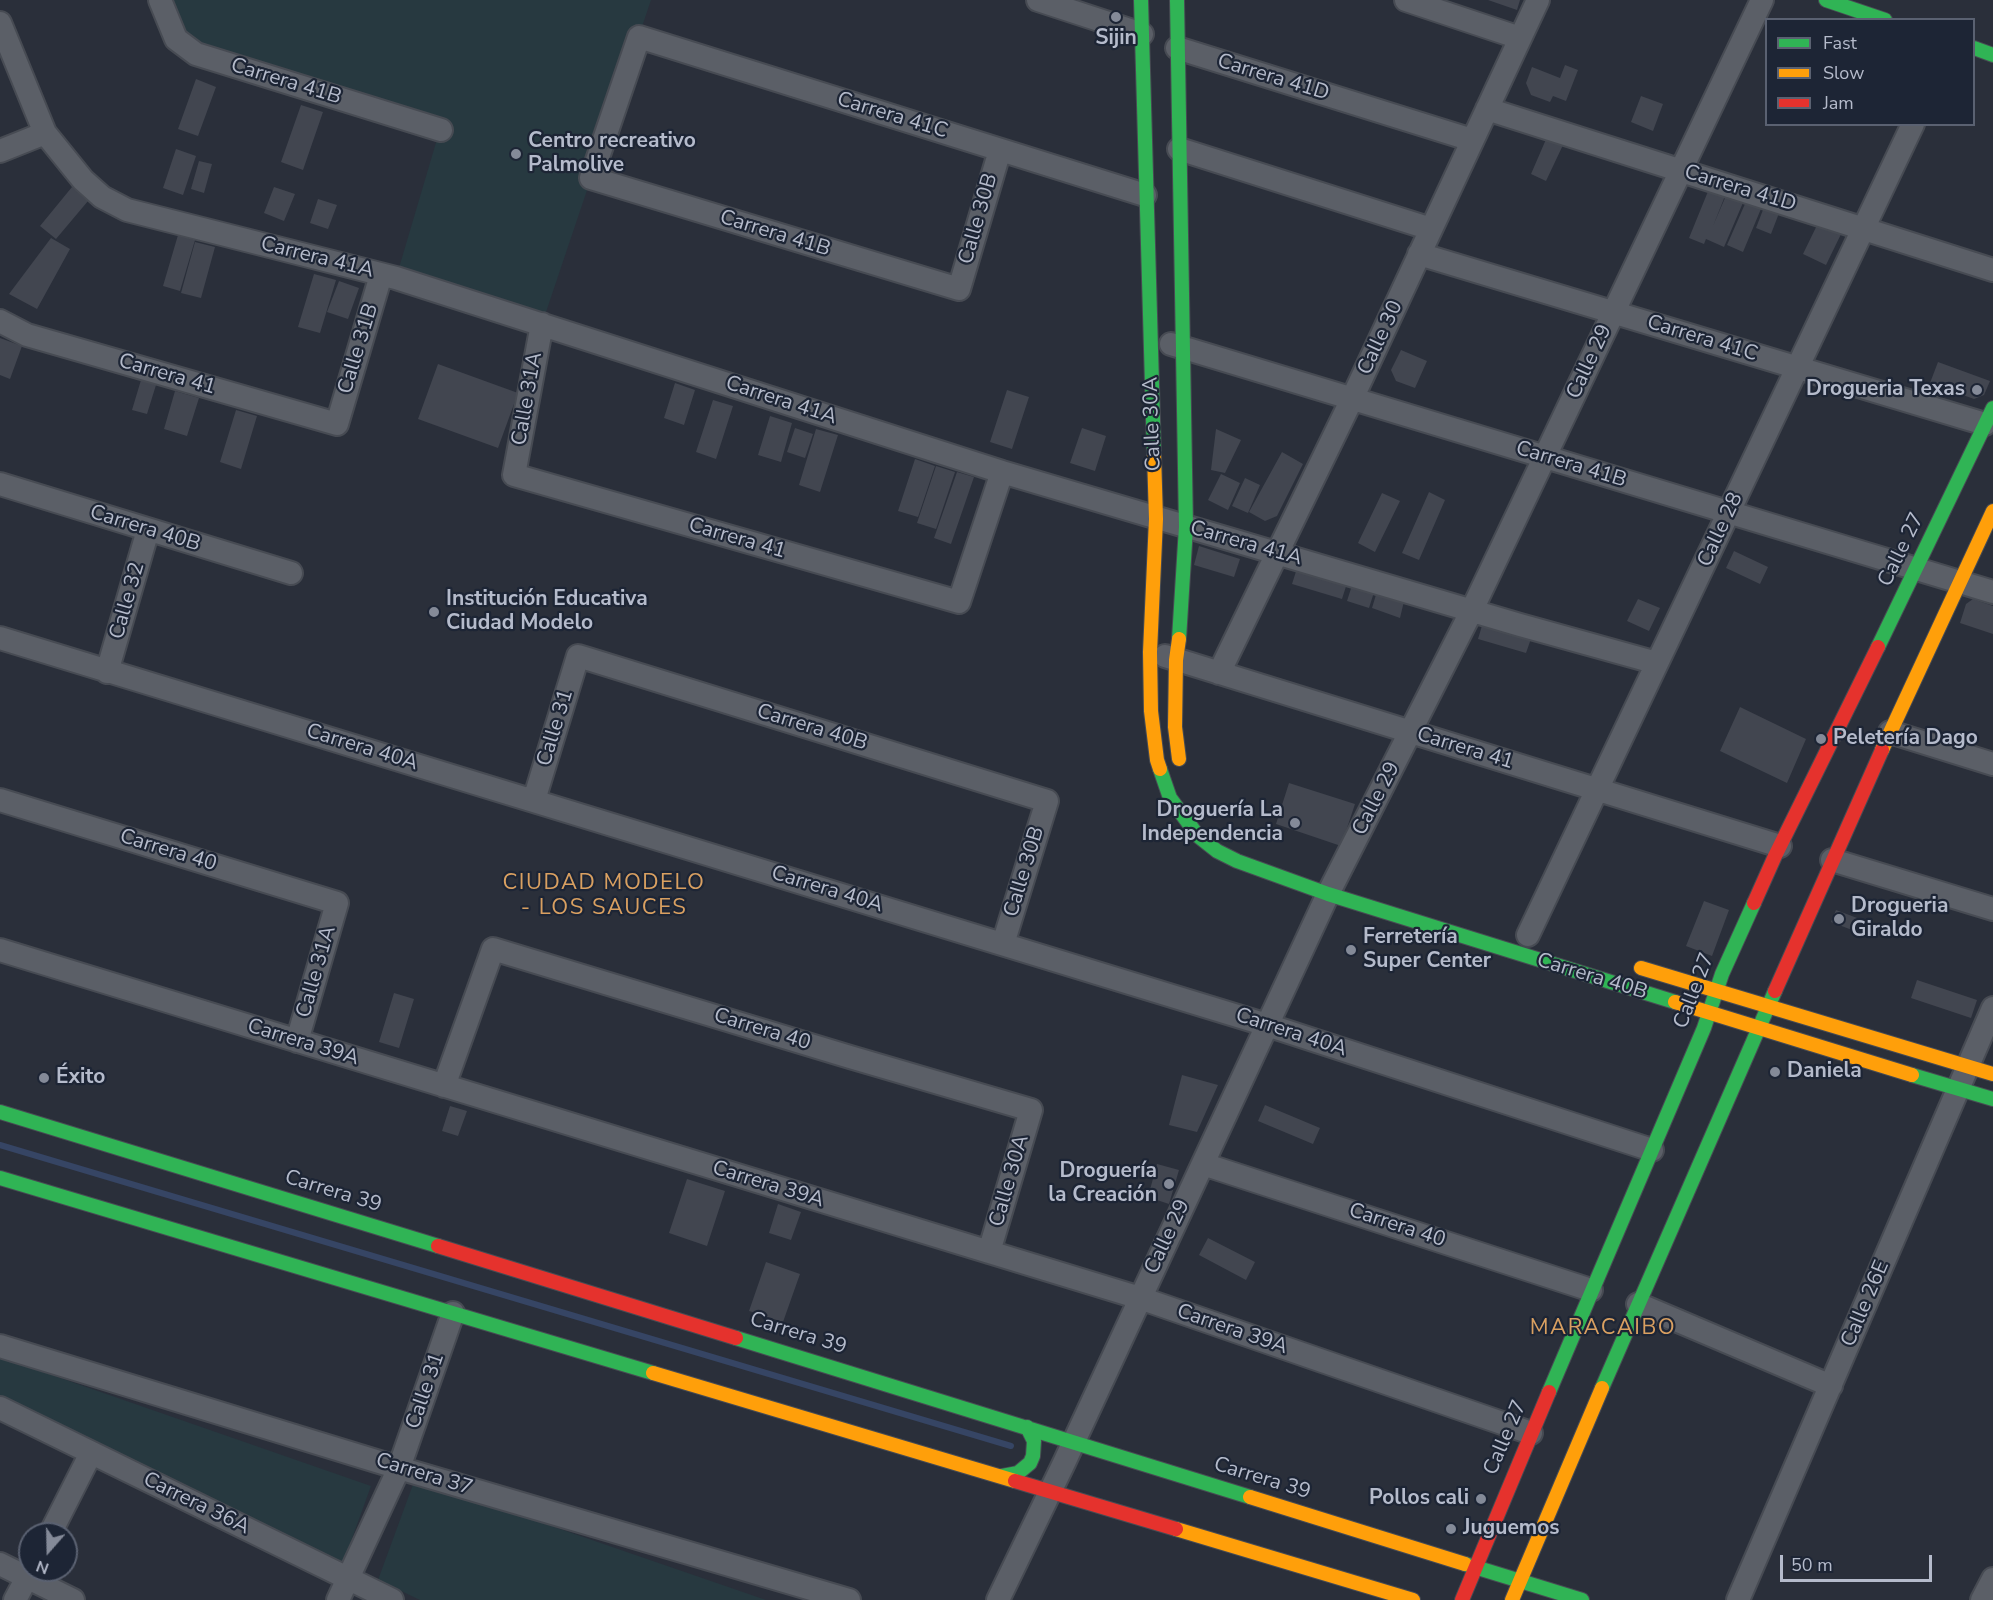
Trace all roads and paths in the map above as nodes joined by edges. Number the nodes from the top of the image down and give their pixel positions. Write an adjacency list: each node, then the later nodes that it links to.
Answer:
1 (160, 0): 18 (street, Carrera 41B)
2 (1038, 0): 11 (street)
3 (1142, 0): 11 (main road, Calle 30A)
4 (1177, 0): 13 (main road, Calle 30A)
5 (1406, 0): 12 (street)
6 (1538, 0): 12 (street, Calle 30)
7 (1762, 0): 24 (street, Calle 29)
8 (1826, 0): 9 (main road)
9 (1879, 18)
10 (0, 23): 19 (street, Carrera 41A)
11 (1142, 34): 26 (main road, Calle 30A)
12 (1520, 38): 16 (street, Calle 30)
13 (1177, 48): 20 (street, Carrera 41D); 21 (main road, Calle 30A)
14 (1975, 48): 15 (main road)
15 (1993, 55)
16 (1487, 109): 20 (street, Calle 30); 24 (street, Carrera 41D)
17 (1912, 126): 27 (street, Calle 28)
18 (441, 130)
19 (45, 133): 23 (street); 31 (street, Carrera 41A)
20 (1472, 140): 28 (street, Calle 30)
21 (1179, 149): 28 (street); 37 (main road, Calle 30A)
22 (1000, 150): 25 (street, Carrera 41C); 26 (street, Carrera 41C); 32 (street, Calle 30B)
23 (0, 151)
24 (1681, 171): 27 (street, Carrera 41D); 33 (street, Calle 29)
25 (591, 178): 32 (street, Carrera 41B)
26 (1145, 195): 36 (main road, Calle 30A)
27 (1864, 228): 30 (street, Carrera 41D); 38 (street, Calle 28)
28 (1431, 229): 29 (street, Calle 30)
29 (1419, 254): 33 (street, Carrera 41C); 39 (street, Calle 30)
30 (1993, 270)
31 (381, 275): 35 (street, Carrera 41A); 41 (street, Calle 31B)
32 (959, 289)
33 (1613, 313): 38 (street, Carrera 41C); 42 (street, Calle 29)
34 (0, 321): 41 (street, Carrera 41)
35 (542, 324): 43 (street, Carrera 41A); 44 (street, Calle 31A)
36 (1150, 338): 37 (street, Carrera 41B); 48 (main road, Calle 30A)
37 (1184, 348): 39 (street, Carrera 41B); 49 (main road, Calle 30A)
38 (1797, 368): 40 (street, Carrera 41C); 47 (street, Calle 28)
39 (1352, 399): 42 (street, Carrera 41B); 51 (street, Calle 30)
40 (1989, 416): 52 (main road, Calle 27)
41 (337, 424)
42 (1545, 457): 47 (street, Carrera 41B); 56 (street, Calle 29)
43 (1002, 472): 44 (street, Carrera 41); 48 (street, Carrera 41A)
44 (514, 475)
45 (0, 484): 50 (street, Carrera 40B)
46 (1993, 511): 54 (main road)
47 (1729, 512): 52 (street, Carrera 41B); 61 (street, Calle 28)
48 (1156, 519): 49 (street, Carrera 41A); 58 (main road, Calle 30A)
49 (1186, 527): 51 (street, Carrera 41A); 60 (main road, Calle 30A)
50 (148, 530): 53 (street, Carrera 40B); 62 (street, Calle 32)
51 (1279, 553): 56 (street, Carrera 41A); 63 (street, Calle 30)
52 (1917, 569): 54 (street, Carrera 41B); 73 (main road, Calle 27)
53 (291, 573)
54 (1959, 582): 55 (street, Carrera 41B); 65 (main road)
55 (1993, 592)
56 (1472, 610): 61 (street, Carrera 41A); 64 (street, Calle 29)
57 (0, 638): 62 (street, Carrera 40A)
58 (1150, 652): 60 (street, Carrera 41); 72 (main road, Calle 30A)
59 (578, 656): 70 (street, Calle 31); 71 (street, Carrera 40B)
60 (1176, 660): 63 (street, Carrera 41); 67 (main road, Calle 30A)
61 (1657, 663): 68 (street, Calle 28)
62 (108, 672): 70 (street, Carrera 40A)
63 (1219, 673): 64 (street, Carrera 41)
64 (1411, 732): 68 (street, Carrera 41); 75 (street, Calle 29)
65 (1890, 732): 66 (street); 74 (main road)
66 (1993, 764)
67 (1184, 774)
68 (1596, 789): 73 (street, Carrera 41); 78 (street, Calle 28)
69 (0, 800): 76 (street, Carrera 40)
70 (534, 800): 79 (street, Carrera 40A)
71 (1047, 801): 79 (street, Calle 30B)
72 (1198, 836): 75 (main road, Carrera 40B)
73 (1780, 846): 82 (main road, Calle 27)
74 (1832, 860): 77 (street); 83 (main road)
75 (1335, 882): 85 (main road, Carrera 40B); 86 (street, Calle 29)
76 (337, 903): 88 (street, Calle 31A)
77 (1993, 909)
78 (1528, 935)
79 (1003, 944): 86 (street, Carrera 40A)
80 (0, 950): 88 (street, Carrera 39A)
81 (1631, 965): 82 (main road, Carrera 40B)
82 (1717, 991): 83 (main road, Carrera 40B); 85 (main road, Calle 27)
83 (1769, 1006): 87 (main road); 89 (main road, Carrera 40B)
84 (1993, 1008): 89 (street, Calle 26E)
85 (1709, 1013): 87 (main road, Carrera 40B); 96 (main road, Calle 27)
86 (1267, 1025): 96 (street, Carrera 40A); 97 (street, Calle 29)
87 (1759, 1029): 92 (main road, Carrera 40B); 102 (main road)
88 (297, 1041): 91 (street, Carrera 39A)
89 (1967, 1066): 90 (main road, Carrera 40B); 92 (street, Calle 26E)
90 (1993, 1074)
91 (444, 1086): 94 (street, Carrera 40); 99 (street, Carrera 39A)
92 (1957, 1089): 93 (main road, Carrera 40B); 105 (street, Calle 26E)
93 (1993, 1099)
94 (1031, 1110): 99 (street, Calle 30A)
95 (0, 1112): 107 (main road, Carrera 39)
96 (1652, 1150): 100 (main road, Calle 27)
97 (1203, 1164): 100 (street, Carrera 40); 101 (street, Calle 29)
98 (0, 1178): 103 (main road)
99 (989, 1252): 101 (street, Carrera 39A)
100 (1591, 1290): 108 (main road, Calle 27)
101 (1140, 1298): 108 (street, Carrera 39A); 109 (street, Calle 29)
102 (1638, 1304): 105 (street); 124 (main road)
103 (453, 1313): 113 (street, Calle 31); 114 (main road)
104 (0, 1346): 113 (street, Carrera 37)
105 (1831, 1386): 137 (street, Calle 26E)
106 (0, 1408): 110 (street, Carrera 36A)
107 (1027, 1427): 109 (main road, Carrera 39); 114 (main road)
108 (1531, 1433): 120 (main road, Calle 27)
109 (1073, 1442): 111 (main road, Carrera 39); 115 (street, Calle 29)
110 (91, 1453): 118 (street); 122 (street, Carrera 36A)
111 (1120, 1457): 112 (main road); 120 (main road, Carrera 39)
112 (1097, 1467)
113 (399, 1468): 122 (street, Calle 31); 131 (street, Carrera 37)
114 (1002, 1476): 115 (main road)
115 (1050, 1492): 117 (main road); 132 (street, Calle 29)
116 (1092, 1493): 117 (main road)
117 (1101, 1508): 133 (main road)
118 (56, 1522)
119 (0, 1564): 121 (street)
120 (1475, 1567): 124 (main road, Carrera 39); 134 (main road, Calle 27)
121 (18, 1570)
122 (348, 1579): 129 (street, Calle 31); 130 (street, Carrera 36A)
123 (1993, 1579): 138 (street)
124 (1521, 1580): 135 (main road); 136 (main road, Carrera 39)
125 (25, 1582): 127 (street)
126 (42, 1582): 128 (street)
127 (15, 1600)
128 (72, 1600)
129 (338, 1600)
130 (392, 1600)
131 (849, 1600)
132 (998, 1600)
133 (1413, 1600)
134 (1462, 1600)
135 (1512, 1600)
136 (1582, 1600)
137 (1738, 1600)
138 (1982, 1600)

